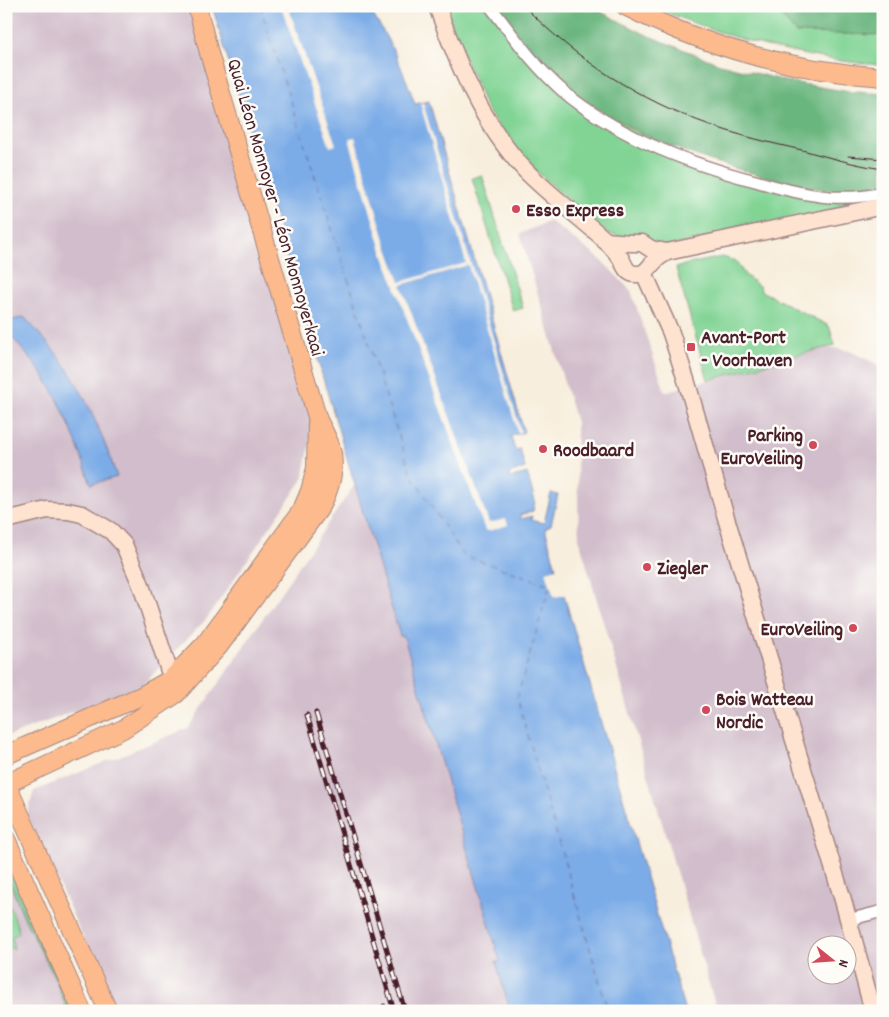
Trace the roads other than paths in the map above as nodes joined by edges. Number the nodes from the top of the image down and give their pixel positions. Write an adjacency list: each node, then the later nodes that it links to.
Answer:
1 (197, 6): 13 (main road, Quai Léon Monnoyer - Léon Monnoyerkaai)
2 (490, 6): 6 (street)
3 (625, 6): 5 (main road)
4 (439, 10): 8 (main road)
5 (883, 77)
6 (883, 193)
7 (883, 206): 11 (main road)
8 (606, 240): 9 (main road); 10 (main road)
9 (631, 244): 10 (main road); 11 (main road)
10 (621, 258): 11 (main road)
11 (649, 261): 18 (main road)
12 (6, 520): 13 (main road)
13 (174, 686): 14 (main road); 15 (main road)
14 (6, 755)
15 (6, 784): 20 (main road)
16 (6, 839): 19 (main road)
17 (883, 911): 18 (street)
18 (848, 920): 21 (main road)
19 (82, 1011)
20 (108, 1011)
21 (873, 1011)

